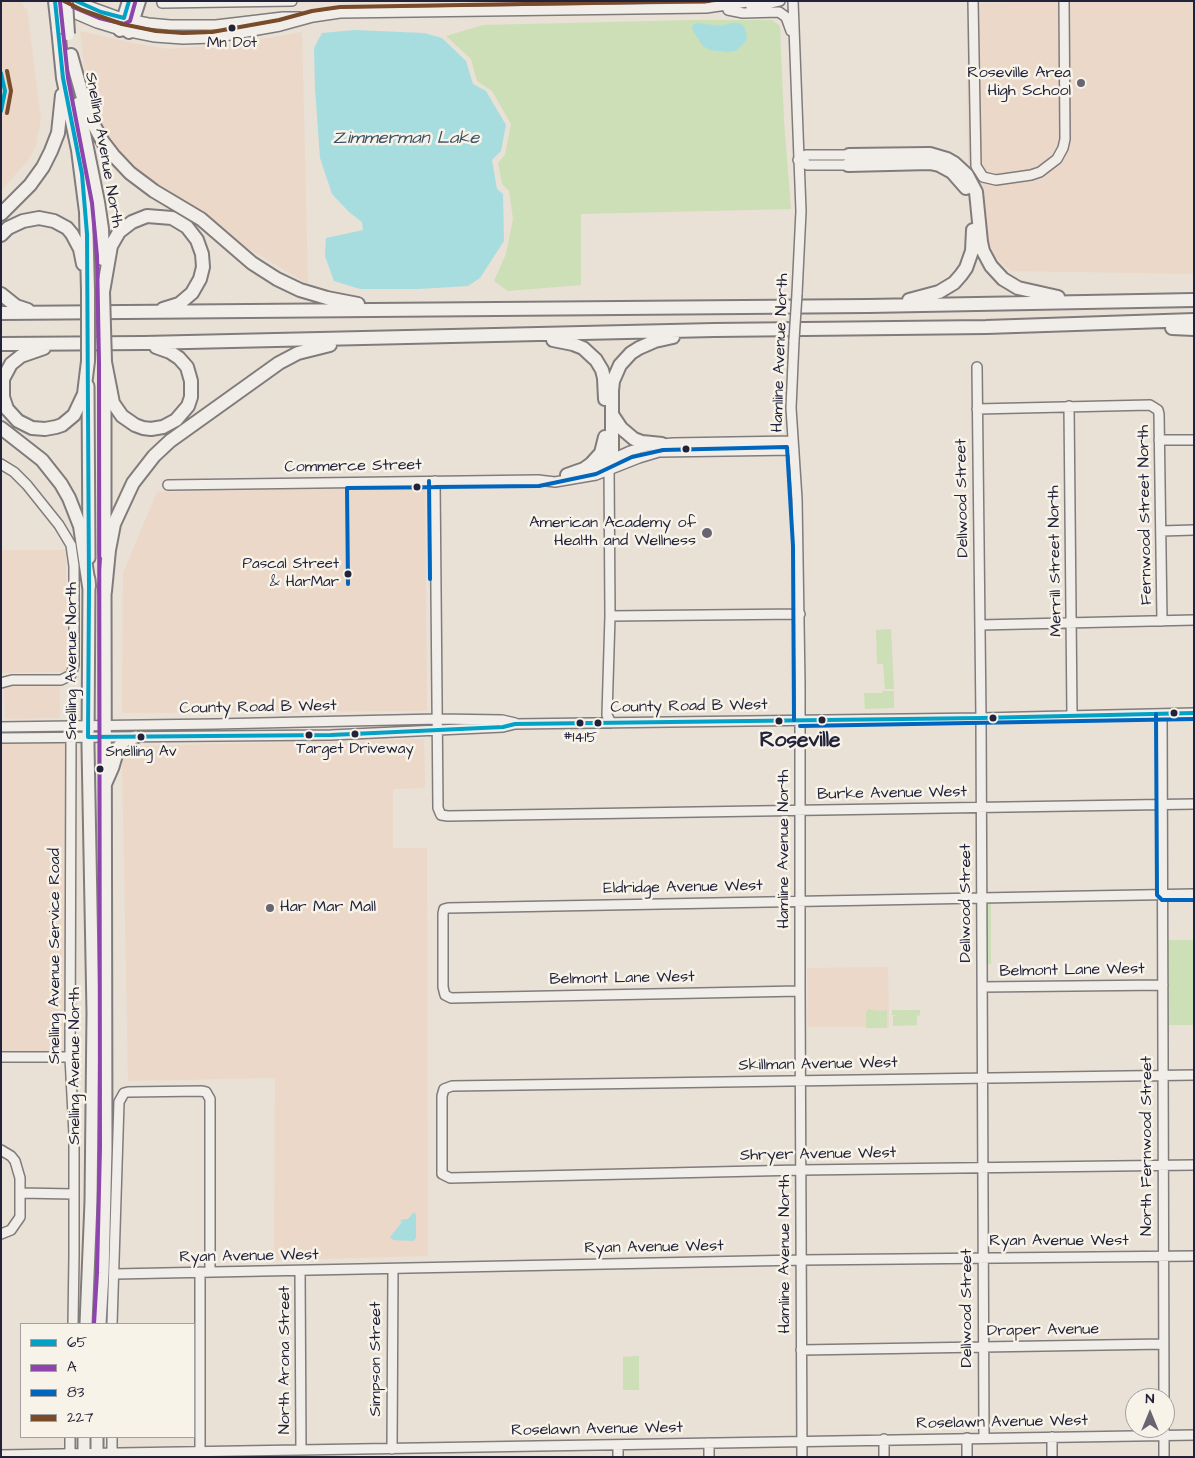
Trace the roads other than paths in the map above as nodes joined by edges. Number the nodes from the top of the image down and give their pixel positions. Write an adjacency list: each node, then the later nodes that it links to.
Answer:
1 (50, 1): 17 (street)
2 (56, 1): 18 (highway, Snelling Avenue North, bridge)
3 (66, 1): 18 (highway, Snelling Avenue North, bridge)
4 (75, 1): 17 (street)
5 (129, 1): 17 (highway)
6 (139, 1): 17 (highway)
7 (162, 1): 8 (street)
8 (283, 1): 9 (street)
9 (292, 1)
10 (754, 1): 16 (street)
11 (780, 1): 16 (street)
12 (793, 1): 19 (street, Hamline Avenue North)
13 (973, 1): 14 (street)
14 (1064, 1)
15 (433, 6): 16 (street); 17 (street)
16 (723, 8): 19 (street)
17 (126, 25)
18 (63, 31): 20 (highway, Snelling Avenue North); 21 (highway, Snelling Avenue North)
19 (793, 37): 23 (street, Hamline Avenue North)
20 (71, 55): 29 (highway, Snelling Avenue North); 34 (highway)
21 (63, 78): 22 (highway); 28 (highway, Snelling Avenue North)
22 (51, 151): 25 (highway); 26 (highway)
23 (801, 160): 24 (street); 58 (street, Hamline Avenue North, bridge)
24 (848, 160): 32 (highway); 33 (highway)
25 (1, 203)
26 (1, 214)
27 (1, 235): 28 (highway)
28 (88, 291): 47 (highway, Snelling Avenue North, bridge)
29 (103, 292): 36 (highway); 48 (highway, Snelling Avenue North, bridge)
30 (1, 294): 35 (highway)
31 (1194, 300): 32 (highway)
32 (1100, 303): 33 (highway)
33 (868, 306): 34 (highway)
34 (470, 308): 36 (highway)
35 (37, 313): 36 (highway); 37 (highway)
36 (139, 313)
37 (1, 314)
38 (1194, 320): 39 (highway)
39 (1092, 324): 40 (highway); 41 (highway)
40 (1194, 329)
41 (714, 330): 42 (highway); 52 (highway)
42 (510, 336): 43 (highway); 54 (highway)
43 (394, 338): 44 (highway); 68 (highway)
44 (144, 343): 46 (highway); 48 (highway)
45 (1, 344): 46 (highway)
46 (70, 344): 47 (highway)
47 (88, 361): 67 (main road, Snelling Avenue North)
48 (105, 362): 68 (main road, Snelling Avenue North)
49 (978, 367): 51 (street, Dellwood Street)
50 (1069, 406): 51 (street); 55 (street, Fernwood Street North); 73 (street, Merrill Street North)
51 (977, 409): 74 (street, Dellwood Street)
52 (613, 416): 57 (highway); 60 (highway)
53 (1, 428): 67 (highway)
54 (605, 437): 60 (highway); 61 (highway)
55 (1159, 440): 56 (street); 66 (street, Fernwood Street North)
56 (1194, 440)
57 (662, 444): 58 (street, Commerce Street); 60 (street, Commerce Street)
58 (793, 445): 60 (street, Commerce Street); 69 (street, Hamline Avenue North)
59 (1, 464): 75 (street)
60 (609, 466): 61 (street, Commerce Street); 62 (street, Commerce Street); 70 (street)
61 (567, 475): 62 (street, Commerce Street)
62 (538, 480): 63 (street, Commerce Street)
63 (435, 481): 64 (street, Commerce Street); 80 (street)
64 (168, 485)
65 (1194, 530): 66 (street)
66 (1161, 531): 71 (street, Fernwood Street North)
67 (90, 586): 87 (main road, Snelling Avenue North)
68 (105, 591): 86 (main road, Snelling Avenue North)
69 (800, 614): 70 (street); 81 (street, Hamline Avenue North)
70 (610, 616): 82 (street)
71 (1162, 620): 72 (street); 73 (street)
72 (1194, 620)
73 (1072, 622): 74 (street); 78 (street, Merrill Street North)
74 (980, 625): 79 (street, Dellwood Street)
75 (1, 683)
76 (1194, 713): 77 (street, County Road B West)
77 (1162, 714): 78 (street, County Road B West); 92 (street)
78 (1072, 716): 79 (street, County Road B West)
79 (981, 718): 81 (street, County Road B West); 94 (street, Dellwood Street)
80 (438, 719): 83 (street, County Road B West); 85 (street); 86 (street, County Road B West)
81 (800, 720): 82 (street, County Road B West); 95 (street, Hamline Avenue North)
82 (611, 723): 83 (street, County Road B West)
83 (515, 724): 85 (street, County Road B West)
84 (1, 726): 87 (street, County Road B West)
85 (438, 730): 89 (street, County Road B West); 95 (street, Burke Avenue West)
86 (105, 731): 87 (street, County Road B West); 89 (street, County Road B West); 91 (main road, Snelling Avenue North)
87 (88, 732): 88 (street, County Road B West); 129 (main road, Snelling Avenue North)
88 (71, 737): 90 (street, County Road B West); 105 (street, Snelling Avenue Service Road)
89 (136, 737): 91 (main road)
90 (1, 738)
91 (105, 787): 130 (main road, Snelling Avenue North)
92 (1162, 804): 93 (street, Burke Avenue West); 94 (street, Burke Avenue West); 96 (street)
93 (1194, 804)
94 (982, 808): 95 (street, Burke Avenue West); 98 (street, Dellwood Street)
95 (800, 811): 99 (street, Hamline Avenue North)
96 (1163, 894): 97 (street, Eldridge Avenue West); 98 (street, Eldridge Avenue West); 100 (street, North Fernwood Street)
97 (1194, 894)
98 (982, 897): 99 (street, Eldridge Avenue West); 101 (street, Dellwood Street)
99 (800, 900): 102 (street, Hamline Avenue North); 103 (street, Eldridge Avenue West)
100 (1163, 985): 101 (street, Belmont Lane West); 107 (street, North Fernwood Street)
101 (982, 987): 108 (street, Dellwood Street)
102 (800, 991): 103 (street, Belmont Lane West); 109 (street, Hamline Avenue North)
103 (445, 995)
104 (1, 1057): 105 (street)
105 (70, 1057): 117 (street, Snelling Avenue Service Road)
106 (1194, 1074): 107 (street, Skillman Avenue West)
107 (1163, 1075): 108 (street, Skillman Avenue West); 112 (street, North Fernwood Street)
108 (982, 1077): 109 (street, Skillman Avenue West); 113 (street, Dellwood Street)
109 (800, 1081): 114 (street, Hamline Avenue North); 115 (street, Skillman Avenue West)
110 (1, 1150): 116 (street)
111 (1194, 1165): 112 (street, Shryer Avenue West)
112 (1164, 1166): 113 (street, Shryer Avenue West); 119 (street, North Fernwood Street)
113 (982, 1167): 114 (street, Shryer Avenue West); 121 (street, Dellwood Street)
114 (801, 1170): 115 (street, Shryer Avenue West); 122 (street, Hamline Avenue North)
115 (444, 1176)
116 (20, 1193): 117 (street); 118 (street)
117 (74, 1194): 128 (street, Snelling Avenue Service Road)
118 (1, 1234)
119 (1164, 1256): 120 (street, Ryan Avenue West); 121 (street, Ryan Avenue West); 132 (street, North Fernwood Street)
120 (1194, 1256)
121 (982, 1257): 122 (street, Ryan Avenue West); 133 (street, Dellwood Street)
122 (801, 1260): 123 (street, Ryan Avenue West); 134 (street, Hamline Avenue North)
123 (393, 1269): 124 (street, Ryan Avenue West); 152 (street, Simpson Street)
124 (300, 1271): 126 (street, Ryan Avenue West); 153 (street, North Arona Street)
125 (200, 1272): 126 (street, Ryan Avenue West); 127 (street, Ryan Avenue West); 154 (street)
126 (210, 1272): 127 (street)
127 (115, 1274): 131 (street)
128 (73, 1323)
129 (86, 1323)
130 (100, 1323)
131 (112, 1323)
132 (1164, 1344): 133 (street, Draper Avenue); 135 (street, North Fernwood Street)
133 (983, 1347): 134 (street, Draper Avenue); 145 (street, Dellwood Street)
134 (801, 1350): 148 (street, Hamline Avenue North)
135 (1164, 1388)
136 (1175, 1433): 138 (street, Roselawn Avenue West)
137 (1125, 1434): 139 (street, Roselawn Avenue West)
138 (1194, 1435)
139 (1052, 1437): 145 (street, Roselawn Avenue West); 170 (street)
140 (70, 1438): 159 (street)
141 (84, 1438): 160 (main road)
142 (97, 1438): 161 (main road)
143 (112, 1438): 162 (street)
144 (967, 1438): 145 (street, Roselawn Avenue West); 147 (street, Roselawn Avenue West); 169 (street)
145 (984, 1438)
146 (1164, 1438): 171 (street)
147 (884, 1440): 148 (street, Roselawn Avenue West); 168 (street)
148 (801, 1442): 149 (street, Roselawn Avenue West); 167 (street, Hamline Avenue North)
149 (709, 1443): 150 (street, Roselawn Avenue West); 166 (street)
150 (618, 1445): 151 (street, Roselawn Avenue West); 165 (street)
151 (529, 1446): 155 (street, Roselawn Avenue West); 164 (street)
152 (392, 1449): 155 (street, Roselawn Avenue West); 156 (street, Roselawn Avenue West)
153 (301, 1450): 156 (street, Roselawn Avenue West); 157 (street, Roselawn Avenue West)
154 (200, 1452): 157 (street, Roselawn Avenue West); 163 (street, Roselawn Avenue West)
155 (438, 1452)
156 (348, 1453)
157 (258, 1454)
158 (1, 1455): 159 (street, Roselawn Avenue West)
159 (70, 1455): 160 (street, Roselawn Avenue West)
160 (84, 1455): 161 (street, Roselawn Avenue West)
161 (97, 1455): 162 (street, Roselawn Avenue West)
162 (112, 1455): 163 (street, Roselawn Avenue West)
163 (169, 1455)
164 (529, 1457)
165 (618, 1457)
166 (709, 1457)
167 (802, 1457)
168 (884, 1457)
169 (967, 1457)
170 (1052, 1457)
171 (1164, 1457)

